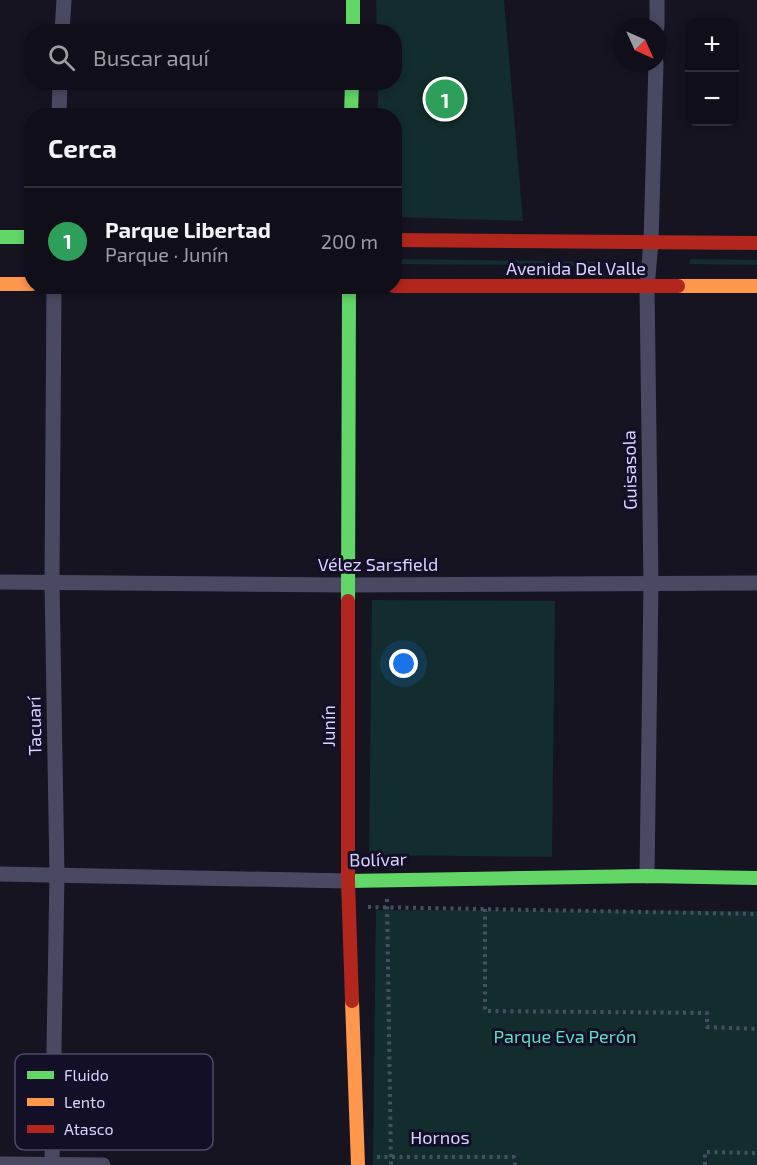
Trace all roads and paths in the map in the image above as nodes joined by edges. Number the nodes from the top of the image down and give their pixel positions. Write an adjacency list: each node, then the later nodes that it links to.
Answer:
1 (64, 0): 5 (street)
2 (353, 0): 6 (street)
3 (657, 0): 4 (street)
4 (657, 18)
5 (62, 24)
6 (352, 24)
7 (656, 72): 15 (street, Guisasola)
8 (60, 90): 10 (street)
9 (352, 90): 11 (street)
10 (59, 108)
11 (351, 108)
12 (0, 237): 13 (street)
13 (24, 237)
14 (402, 240): 15 (street, Avenida Del Valle)
15 (651, 242): 16 (street, Avenida Del Valle); 21 (street, Guisasola)
16 (757, 243)
17 (0, 284): 18 (street)
18 (24, 284)
19 (402, 286): 21 (street, Avenida Del Valle)
20 (757, 286): 21 (street, Avenida Del Valle)
21 (647, 288): 27 (street, Guisasola)
22 (54, 294): 25 (street, Tacuarí)
23 (349, 294): 28 (street, Junín)
24 (0, 582): 25 (street, Vélez Sarsfield)
25 (52, 583): 28 (street, Vélez Sarsfield); 30 (street, Tacuarí)
26 (757, 583): 27 (street, Vélez Sarsfield)
27 (651, 584): 28 (street, Vélez Sarsfield); 31 (street, Guisasola)
28 (347, 585): 33 (street, Junín)
29 (0, 874): 30 (street, Bolívar)
30 (57, 875): 33 (street, Bolívar); 40 (street, Tacuarí)
31 (647, 876): 32 (street, Bolívar); 34 (street, Bolívar)
32 (757, 878)
33 (348, 880): 34 (street, Bolívar); 35 (street, Junín)
34 (387, 880): 36 (path)
35 (349, 906): 36 (path); 44 (street, Junín)
36 (387, 907): 37 (path); 43 (path)
37 (485, 909): 38 (path); 39 (path)
38 (757, 914)
39 (757, 1029)
40 (54, 1054)
41 (52, 1150): 46 (street, Tacuarí)
42 (757, 1153): 50 (path)
43 (390, 1157): 44 (path, Hornos); 48 (path); 49 (path, Hornos)
44 (358, 1161)
45 (0, 1164): 46 (street)
46 (52, 1165): 47 (street)
47 (103, 1165)
48 (391, 1165)
49 (515, 1165)
50 (705, 1165)

